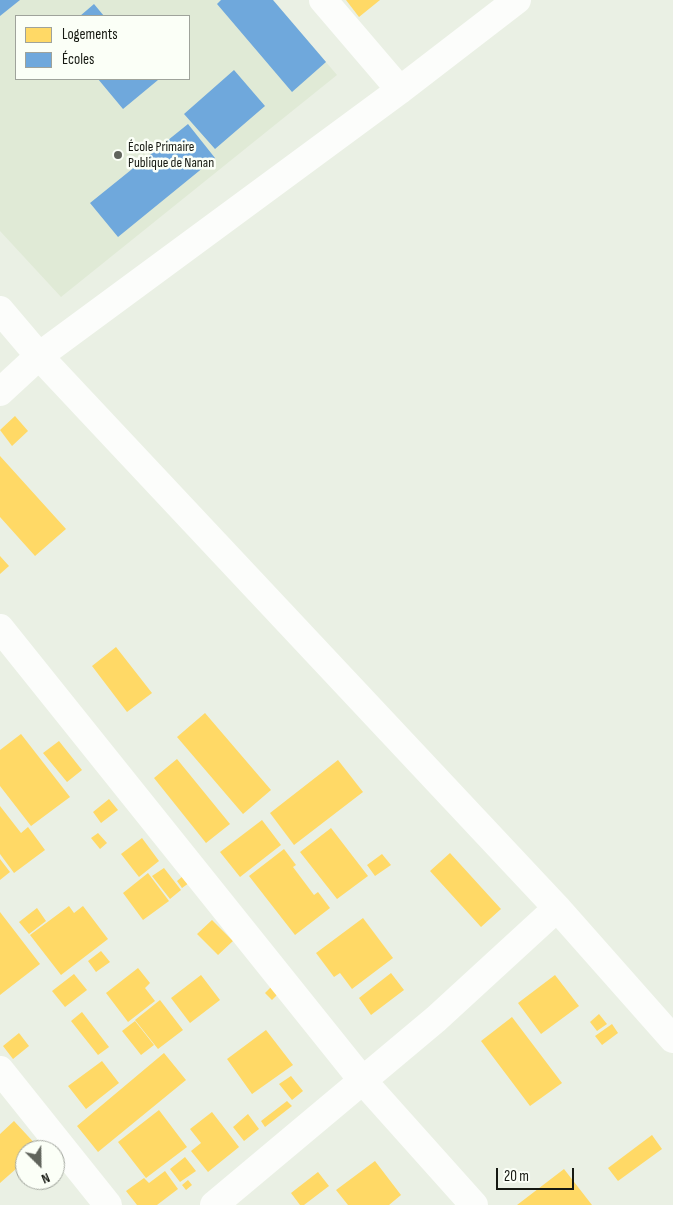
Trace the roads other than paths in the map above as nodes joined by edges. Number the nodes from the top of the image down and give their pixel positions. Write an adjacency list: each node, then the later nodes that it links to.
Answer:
1 (323, 0): 3 (street)
2 (517, 0): 3 (street)
3 (400, 90): 5 (street)
4 (0, 310): 5 (street)
5 (39, 356): 6 (street); 8 (street)
6 (0, 392)
7 (0, 628): 11 (street)
8 (557, 908): 9 (street); 11 (street)
9 (673, 1039)
10 (0, 1070): 12 (street)
11 (363, 1081): 13 (street); 14 (street)
12 (108, 1205)
13 (214, 1205)
14 (474, 1205)

